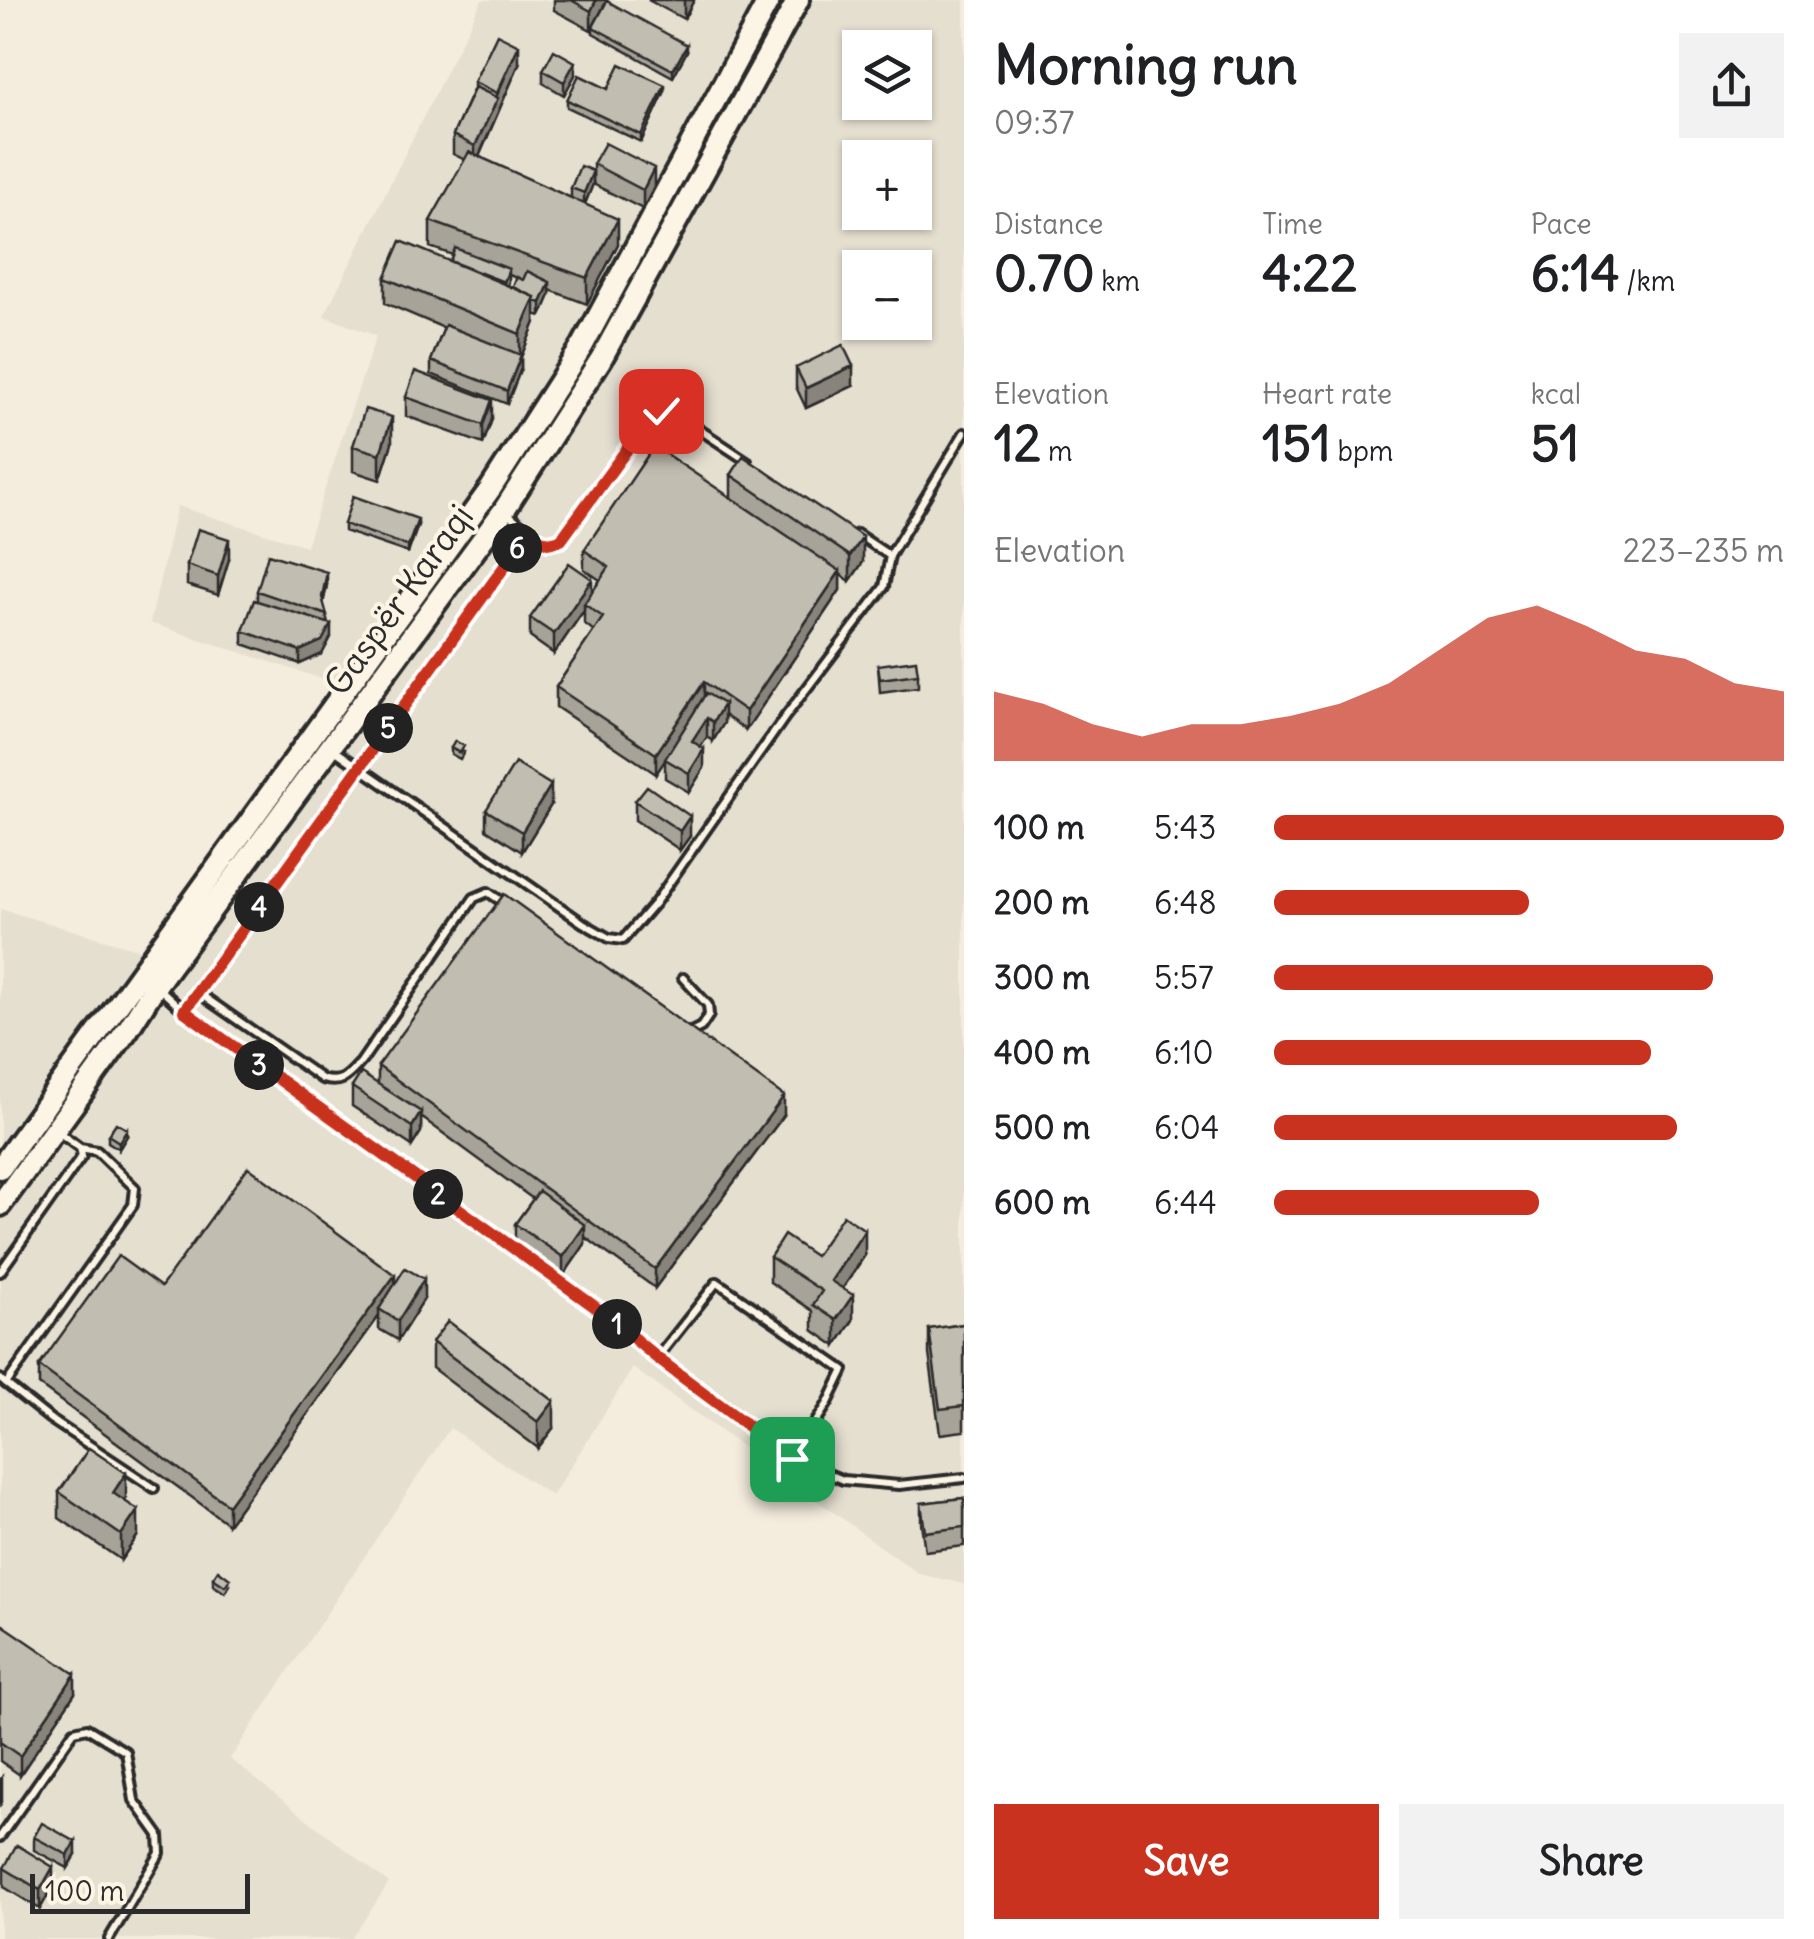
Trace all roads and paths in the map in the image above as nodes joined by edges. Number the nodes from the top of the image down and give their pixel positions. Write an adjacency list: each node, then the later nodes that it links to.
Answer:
1 (769, 0): 19 (main road, Gaspër Karaqi)
2 (798, 0): 5 (main road, Gaspër Karaqi)
3 (964, 433): 8 (lane)
4 (758, 469): 7 (lane)
5 (504, 510): 7 (lane); 9 (main road, Gaspër Karaqi)
6 (840, 523): 8 (lane)
7 (528, 534): 10 (lane)
8 (890, 556): 10 (lane)
9 (332, 748): 10 (lane); 13 (main road, Gaspër Karaqi)
10 (360, 767): 14 (lane)
11 (519, 914): 14 (lane)
12 (683, 978): 16 (lane)
13 (156, 985): 15 (lane); 17 (main road, Gaspër Karaqi)
14 (198, 992): 15 (lane)
15 (184, 1011): 22 (lane)
16 (686, 1031)
17 (54, 1129): 18 (lane); 20 (main road, Gaspër Karaqi)
18 (80, 1148): 21 (lane); 23 (lane)
19 (1, 1163)
20 (0, 1205)
21 (0, 1272)
22 (657, 1358): 24 (lane); 24 (lane)
23 (3, 1381): 26 (lane)
24 (792, 1459): 25 (lane)
25 (964, 1478)
26 (154, 1488)
27 (0, 1837): 28 (lane)
28 (109, 1939)

